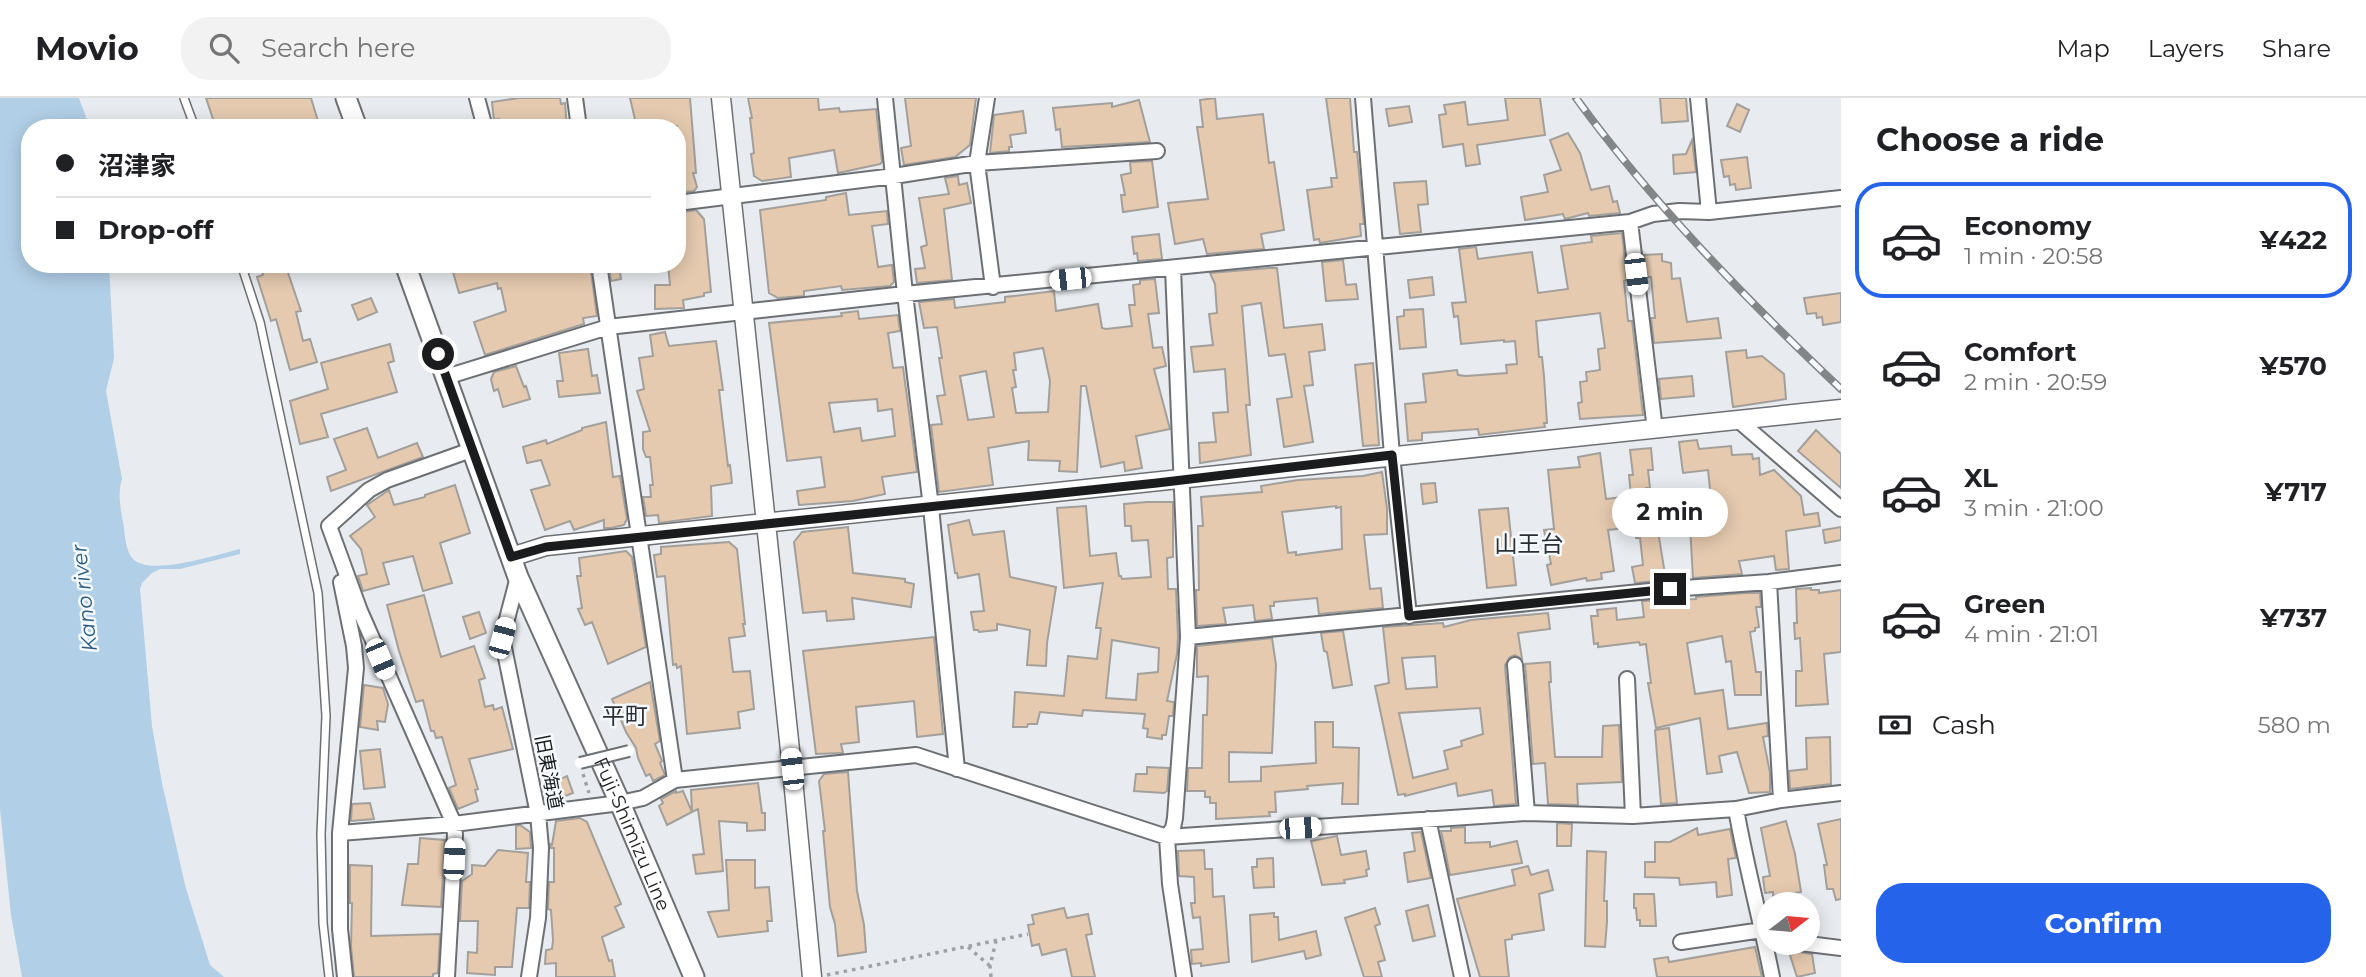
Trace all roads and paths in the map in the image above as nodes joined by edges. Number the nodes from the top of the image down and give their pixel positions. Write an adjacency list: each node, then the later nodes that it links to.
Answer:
1 (184, 98): 10 (lane)
2 (346, 98): 11 (main road)
3 (477, 98): 12 (street)
4 (575, 98): 13 (street)
5 (721, 98): 17 (street)
6 (885, 98): 16 (street)
7 (987, 98): 15 (street)
8 (1363, 98): 22 (street)
9 (1698, 98): 20 (street)
10 (192, 119)
11 (354, 119)
12 (483, 119)
13 (578, 119)
14 (1157, 150): 15 (street)
15 (977, 163): 16 (street); 27 (street)
16 (894, 176): 17 (street); 28 (street)
17 (732, 196): 19 (street); 29 (street)
18 (1841, 198): 20 (street)
19 (686, 202)
20 (1709, 212): 21 (street)
21 (1630, 222): 22 (street); 34 (street)
22 (1374, 246): 23 (street); 36 (street)
23 (1174, 268): 27 (street); 37 (street)
24 (244, 273): 77 (lane)
25 (408, 273): 31 (main road, Fuji-Shimizu Line)
26 (600, 273): 30 (street)
27 (993, 286): 28 (street)
28 (905, 294): 29 (street); 38 (street)
29 (744, 313): 30 (street); 40 (street)
30 (607, 327): 31 (street); 41 (street)
31 (446, 377): 35 (main road, Fuji-Shimizu Line)
32 (1841, 409): 33 (street)
33 (1738, 420): 34 (street); 39 (street)
34 (1655, 430): 36 (street)
35 (471, 450): 42 (main road, Fuji-Shimizu Line); 43 (street)
36 (1392, 455): 37 (street); 47 (street)
37 (1183, 480): 38 (street); 48 (street)
38 (931, 507): 40 (street); 54 (street)
39 (1841, 509)
40 (765, 524): 41 (street); 53 (street)
41 (640, 537): 42 (street); 55 (street)
42 (511, 557): 45 (main road, Fuji-Shimizu Line)
43 (342, 566): 64 (street); 65 (street)
44 (1841, 573): 46 (street)
45 (518, 577): 58 (main road, Fuji-Shimizu Line); 61 (street, 旧東海道)
46 (1769, 582): 47 (street); 57 (street)
47 (1409, 616): 48 (street)
48 (1188, 637): 66 (street)
49 (1515, 665): 60 (street)
50 (1627, 678): 62 (street)
51 (629, 751): 52 (street, bridge)
52 (580, 763)
53 (792, 769): 54 (street); 55 (street); 82 (street)
54 (957, 769): 66 (street)
55 (675, 780): 58 (street)
56 (1841, 793): 57 (street)
57 (1781, 800): 59 (street)
58 (620, 803): 61 (street); 81 (main road, Fuji-Shimizu Line)
59 (1737, 809): 62 (street); 67 (street)
60 (1527, 813): 62 (street); 63 (street)
61 (538, 814): 64 (street); 80 (street, 旧東海道)
62 (1633, 816)
63 (1427, 819): 66 (street); 86 (street)
64 (454, 824): 65 (street); 79 (street)
65 (340, 833): 78 (street)
66 (1167, 837): 85 (street)
67 (1757, 907)
68 (1028, 934): 70 (path)
69 (1757, 937): 71 (street)
70 (996, 941): 73 (path); 76 (path)
71 (1681, 942)
72 (1820, 945): 74 (street)
73 (968, 947): 76 (path); 83 (path)
74 (1841, 948)
75 (1768, 956): 87 (street)
76 (990, 965): 84 (path)
77 (329, 977)
78 (345, 977)
79 (447, 977)
80 (529, 977)
81 (694, 977)
82 (811, 977)
83 (819, 977)
84 (991, 977)
85 (1184, 977)
86 (1462, 977)
87 (1772, 977)

